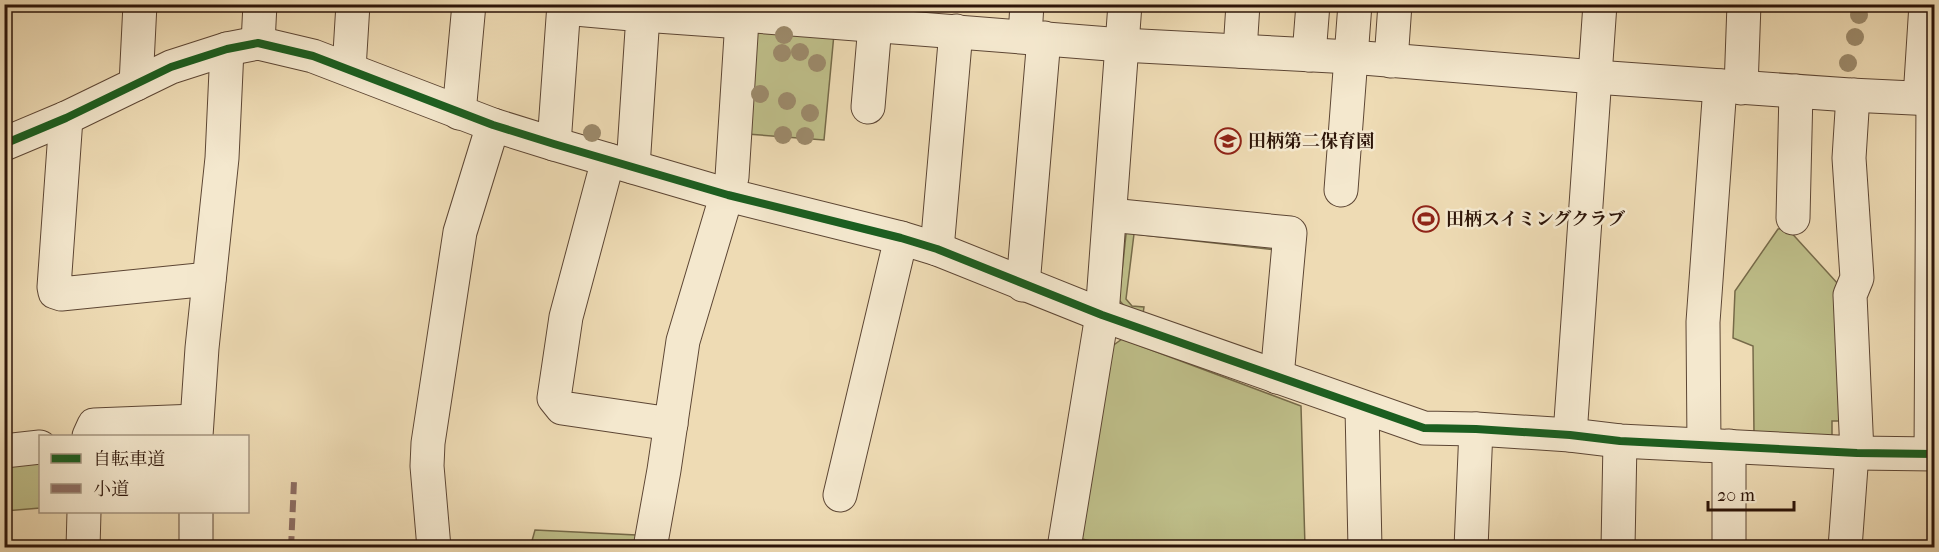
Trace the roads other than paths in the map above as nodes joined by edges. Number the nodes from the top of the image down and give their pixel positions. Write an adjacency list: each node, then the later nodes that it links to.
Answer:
1 (140, 4): 27 (street)
2 (260, 4): 20 (street)
3 (353, 4): 25 (street)
4 (469, 4): 33 (street)
5 (1125, 4): 19 (street)
6 (1243, 4): 21 (street)
7 (1313, 4): 22 (street)
8 (1355, 4): 23 (street)
9 (1395, 4): 24 (street)
10 (1600, 4): 26 (street)
11 (1744, 4): 28 (street)
12 (1926, 4): 31 (street)
13 (564, 6): 15 (street); 37 (street)
14 (742, 14): 15 (street); 16 (street); 40 (street)
15 (643, 15): 38 (street)
16 (867, 18): 17 (street); 32 (street)
17 (937, 21): 18 (street); 45 (street)
18 (1032, 26): 19 (street); 47 (street)
19 (1122, 45): 21 (street); 42 (street)
20 (242, 46): 25 (street); 27 (street); 46 (street)
21 (1240, 51): 22 (street)
22 (1309, 55): 23 (street)
23 (1351, 57): 24 (street); 39 (street)
24 (1391, 61): 26 (street)
25 (349, 69): 33 (street)
26 (1595, 77): 28 (street); 56 (street)
27 (136, 84): 34 (street)
28 (1731, 87): 29 (street); 58 (street)
29 (1796, 91): 30 (street); 43 (street)
30 (1853, 95): 31 (street); 61 (street)
31 (1929, 98): 41 (street)
32 (868, 107)
33 (459, 113): 35 (street)
34 (66, 118): 36 (street); 46 (street)
35 (493, 125): 37 (street); 68 (street)
36 (4, 144)
37 (554, 144): 38 (street)
38 (620, 163): 40 (street); 52 (street)
39 (1341, 190)
40 (728, 195): 44 (street); 52 (street)
41 (1933, 206): 48 (street)
42 (1110, 215): 49 (street); 50 (street)
43 (1793, 218)
44 (901, 238): 45 (street); 63 (street)
45 (937, 249): 47 (street)
46 (209, 279): 53 (street)
47 (1023, 285): 49 (street)
48 (1933, 309): 62 (street)
49 (1101, 315): 50 (street); 70 (street)
50 (1277, 377): 51 (street)
51 (1362, 408): 54 (street); 71 (street)
52 (671, 424): 69 (street)
53 (196, 429): 55 (street)
54 (1476, 429): 56 (street); 72 (street)
55 (89, 435)
56 (1570, 435): 57 (street)
57 (1620, 441): 58 (street); 73 (street)
58 (1717, 446): 61 (street); 74 (street)
59 (39, 447): 60 (street)
60 (4, 451)
61 (1855, 453): 62 (street); 75 (street)
62 (1933, 454)
63 (840, 495)
64 (84, 513): 66 (street)
65 (196, 513): 67 (street)
66 (83, 548)
67 (196, 548)
68 (434, 548)
69 (650, 548)
70 (1064, 548)
71 (1365, 548)
72 (1471, 548)
73 (1618, 548)
74 (1729, 548)
75 (1845, 548)

